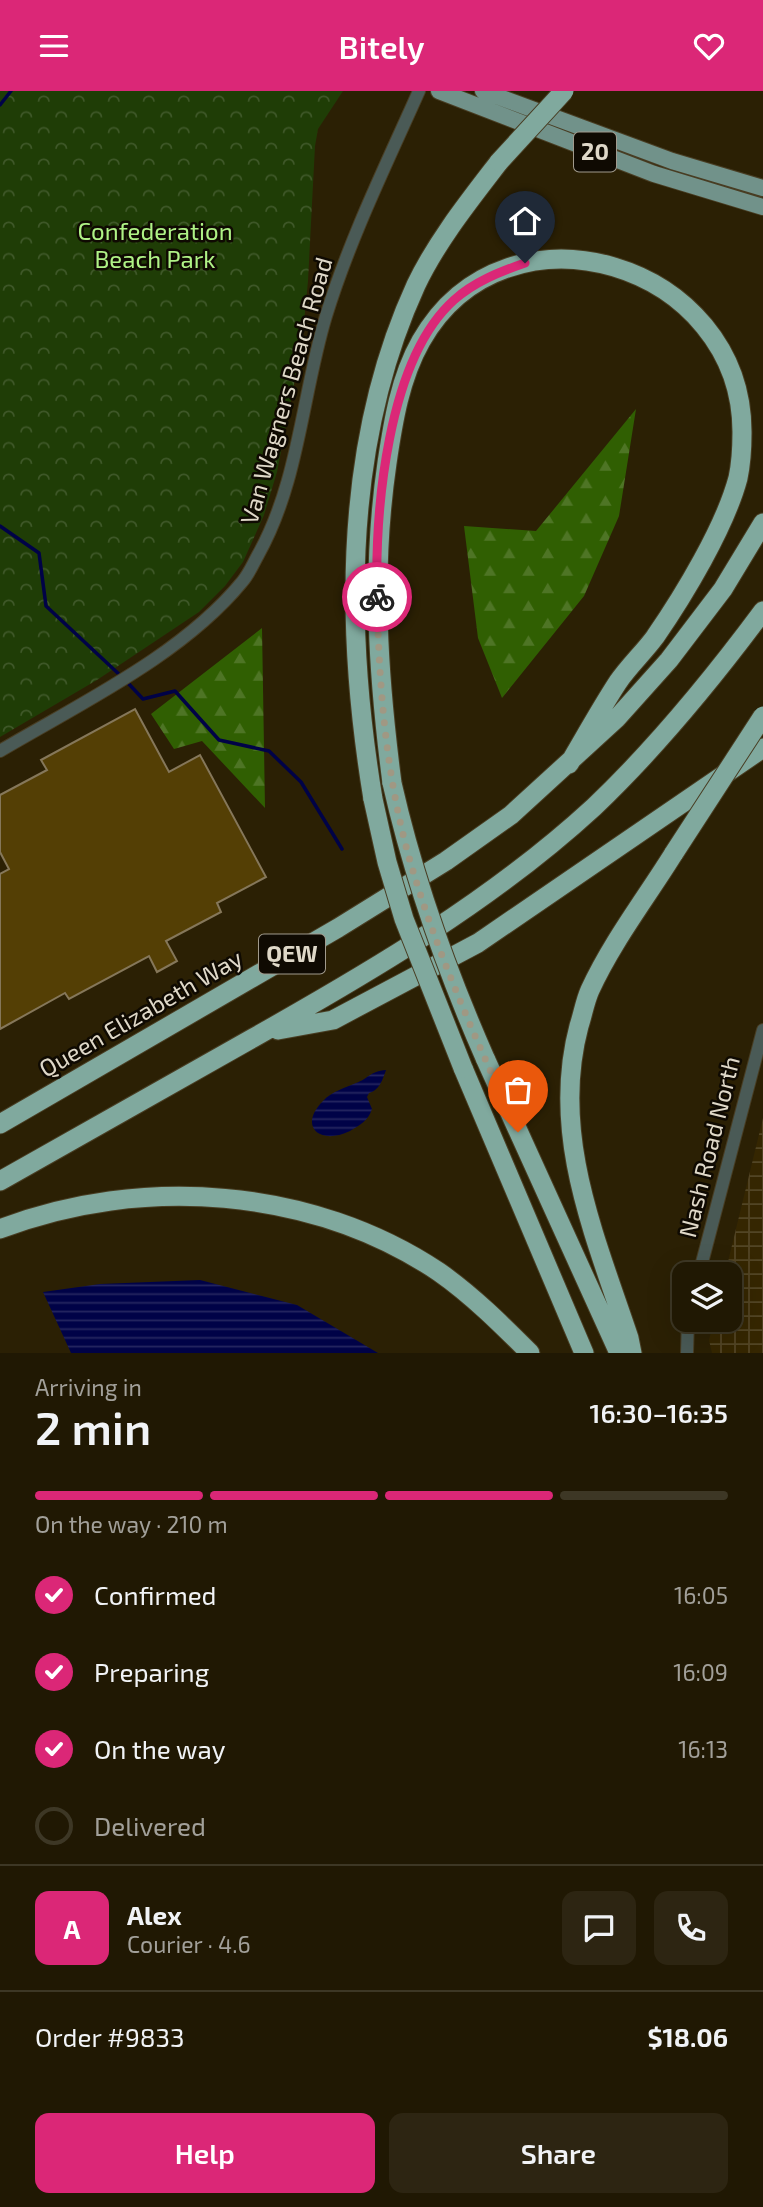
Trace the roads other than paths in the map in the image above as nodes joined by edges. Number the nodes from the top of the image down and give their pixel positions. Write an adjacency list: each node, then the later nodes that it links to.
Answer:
1 (419, 91): 13 (street, Van Wagners Beach Road)
2 (439, 91): 8 (main road, 20)
3 (484, 91): 6 (main road, 20)
4 (506, 91): 6 (main road)
5 (564, 91): 23 (highway, bridge)
6 (528, 107): 7 (main road, 20)
7 (762, 188)
8 (759, 206)
9 (763, 523): 14 (highway, Queen Elizabeth Way / QEW)
10 (763, 611): 16 (highway, QEW)
11 (763, 716): 25 (highway, bridge)
12 (763, 748): 16 (highway)
13 (0, 751)
14 (569, 764): 17 (highway, Queen Elizabeth Way / QEW); 24 (highway, bridge)
15 (763, 1030): 20 (street, Nash Road North)
16 (263, 1032): 18 (highway, QEW)
17 (0, 1124)
18 (0, 1181)
19 (0, 1229): 22 (highway)
20 (702, 1262)
21 (688, 1332): 26 (street)
22 (530, 1353)
23 (584, 1353)
24 (619, 1353)
25 (632, 1353)
26 (687, 1353)

